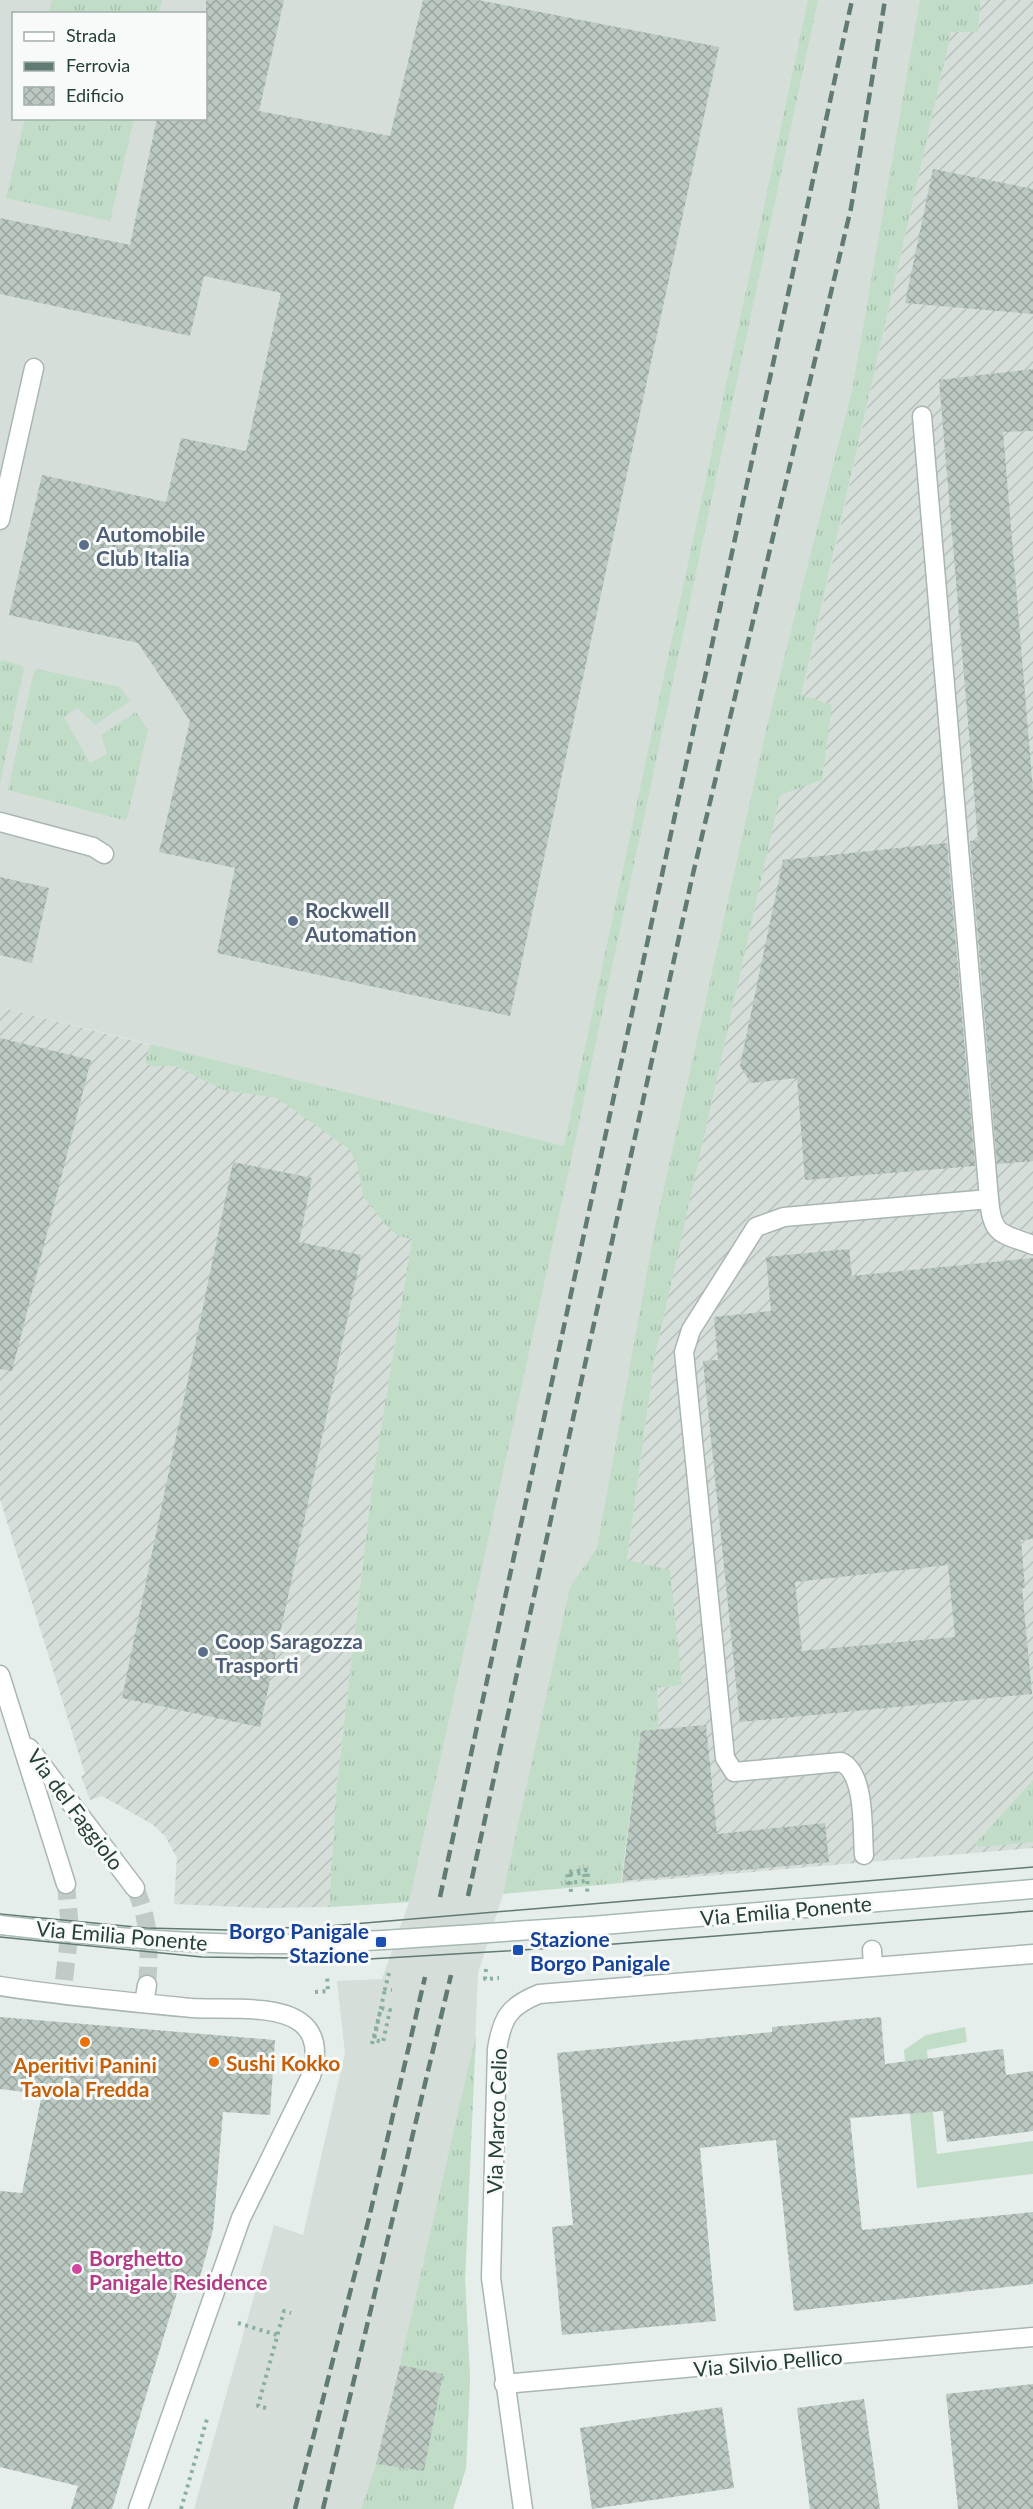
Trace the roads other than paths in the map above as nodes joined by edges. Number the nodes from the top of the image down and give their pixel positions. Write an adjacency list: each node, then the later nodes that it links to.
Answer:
1 (34, 368): 3 (street)
2 (922, 416): 6 (street)
3 (0, 520)
4 (0, 822): 5 (street)
5 (104, 854)
6 (989, 1199): 7 (street); 10 (street)
7 (1033, 1245)
8 (0, 1675): 9 (street, Via del Faggiolo)
9 (16, 1730): 11 (street, Via del Faggiolo); 12 (street, Via del Faggiolo)
10 (864, 1855)
11 (66, 1884)
12 (135, 1888)
13 (1033, 1889): 14 (street, Via Emilia Ponente, bridge)
14 (0, 1925)
15 (1033, 1954): 20 (street, Via Marco Celio)
16 (147, 1985): 18 (street)
17 (0, 1986): 18 (street)
18 (144, 2003): 21 (street)
19 (1033, 2337): 20 (street, Via Silvio Pellico)
20 (504, 2384): 22 (street, Via Marco Celio)
21 (138, 2509)
22 (523, 2509)

